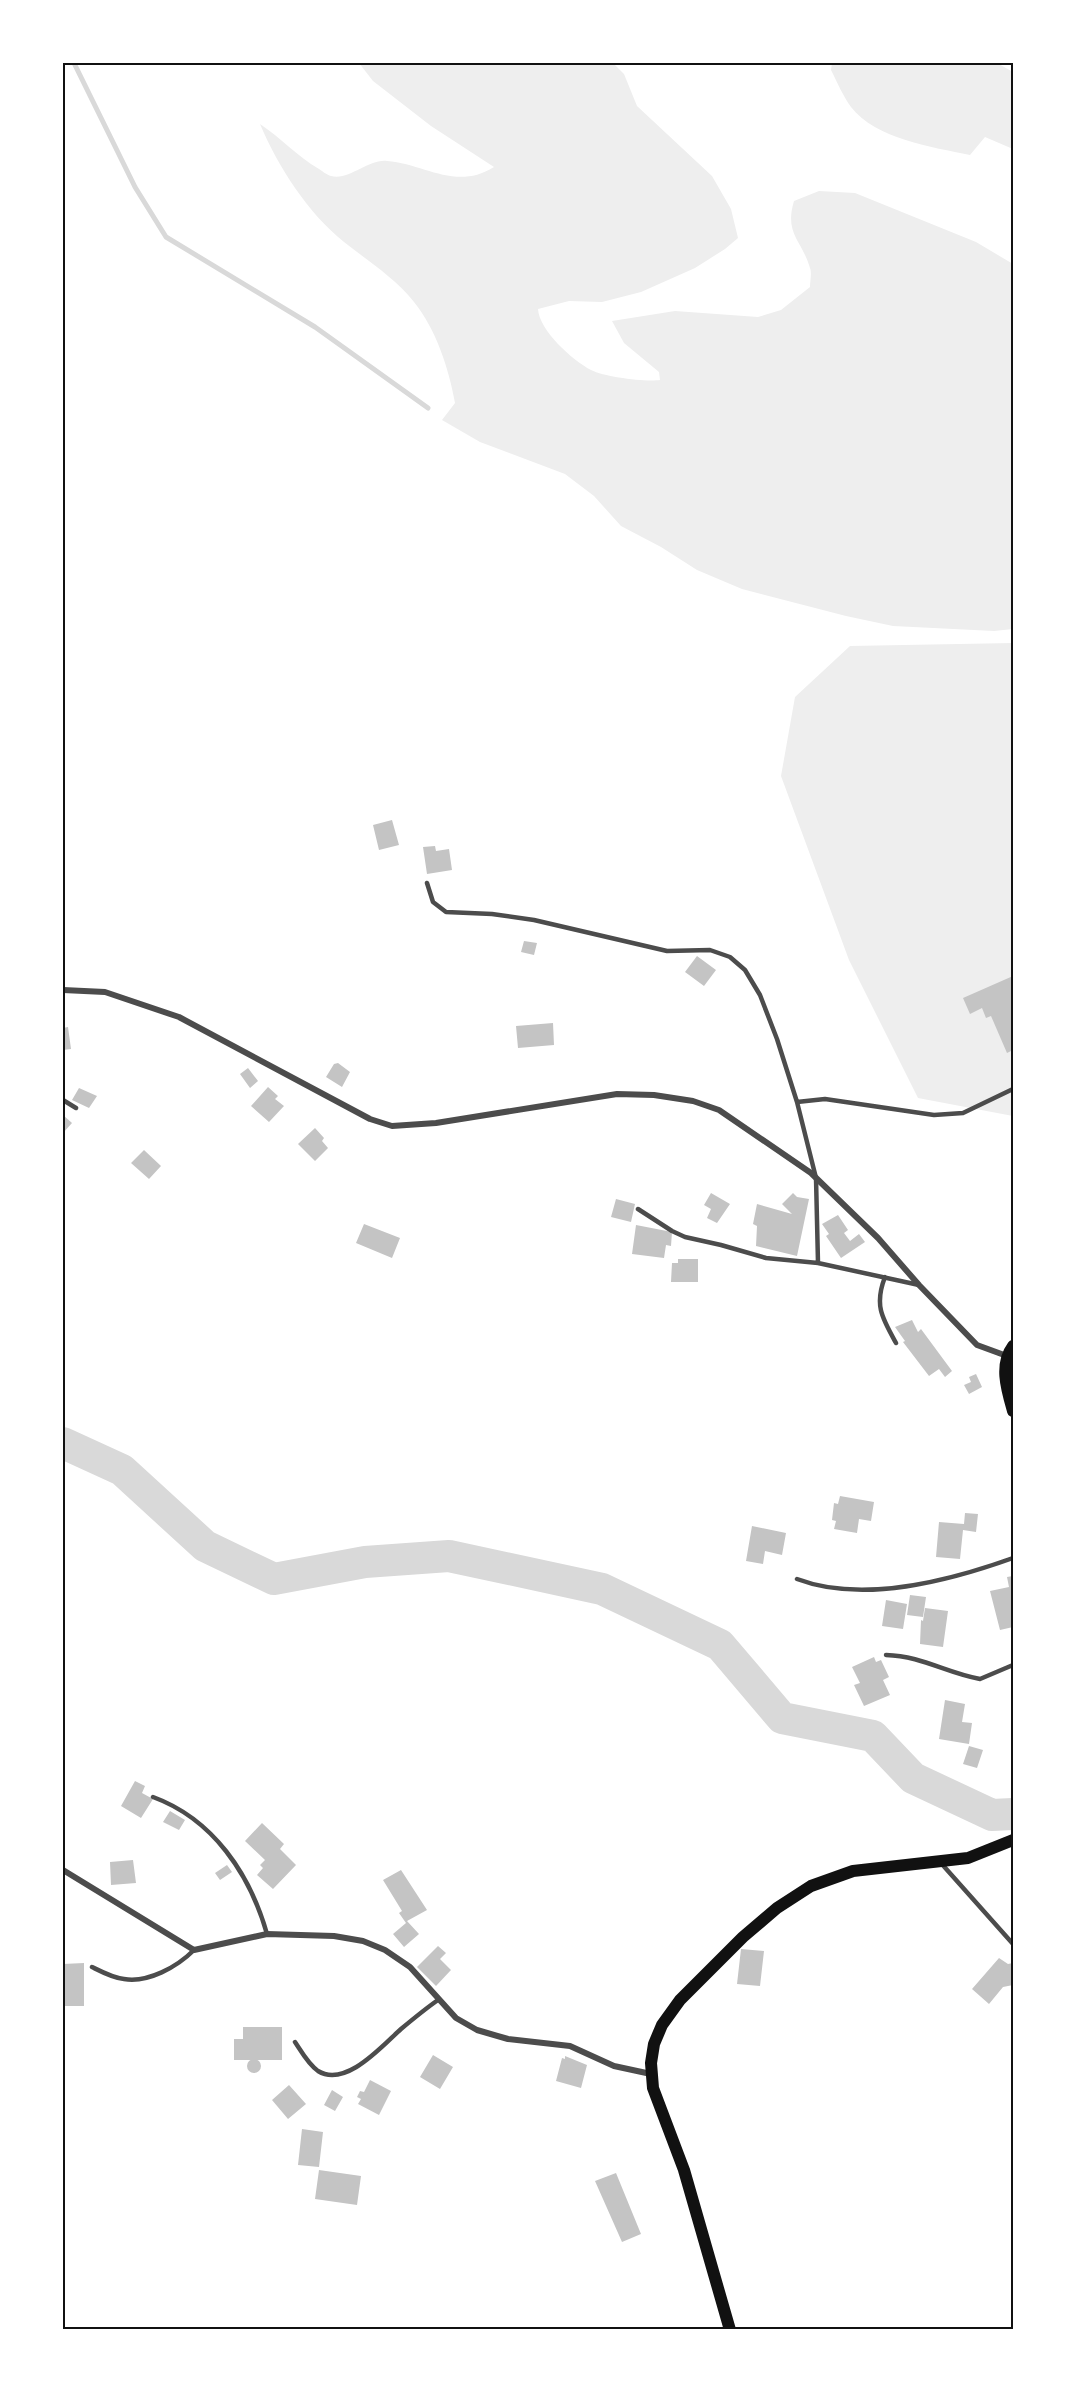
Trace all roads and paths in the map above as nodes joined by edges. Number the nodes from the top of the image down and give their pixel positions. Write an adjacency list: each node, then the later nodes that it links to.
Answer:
1 (427, 883): 5 (lane)
2 (63, 990): 7 (street)
3 (1013, 1089): 5 (lane)
4 (63, 1100): 6 (lane)
5 (797, 1102): 7 (lane)
6 (76, 1108)
7 (816, 1178): 9 (lane); 11 (street)
8 (638, 1209): 9 (lane)
9 (818, 1263): 10 (lane)
10 (885, 1277): 11 (lane); 12 (lane)
11 (919, 1285): 13 (street)
12 (896, 1343)
13 (1010, 1351): 14 (main road)
14 (1013, 1411)
15 (1013, 1558): 16 (lane)
16 (797, 1579)
17 (886, 1655): 18 (lane)
18 (1013, 1665)
19 (153, 1797): 23 (lane)
20 (1013, 1840): 21 (main road)
21 (940, 1863): 24 (lane); 29 (main road)
22 (63, 1870): 25 (street)
23 (267, 1934): 25 (street); 27 (street)
24 (1013, 1944)
25 (194, 1950): 26 (lane)
26 (92, 1967)
27 (438, 2000): 28 (lane); 29 (street)
28 (295, 2042)
29 (651, 2074): 30 (main road)
30 (730, 2330)

